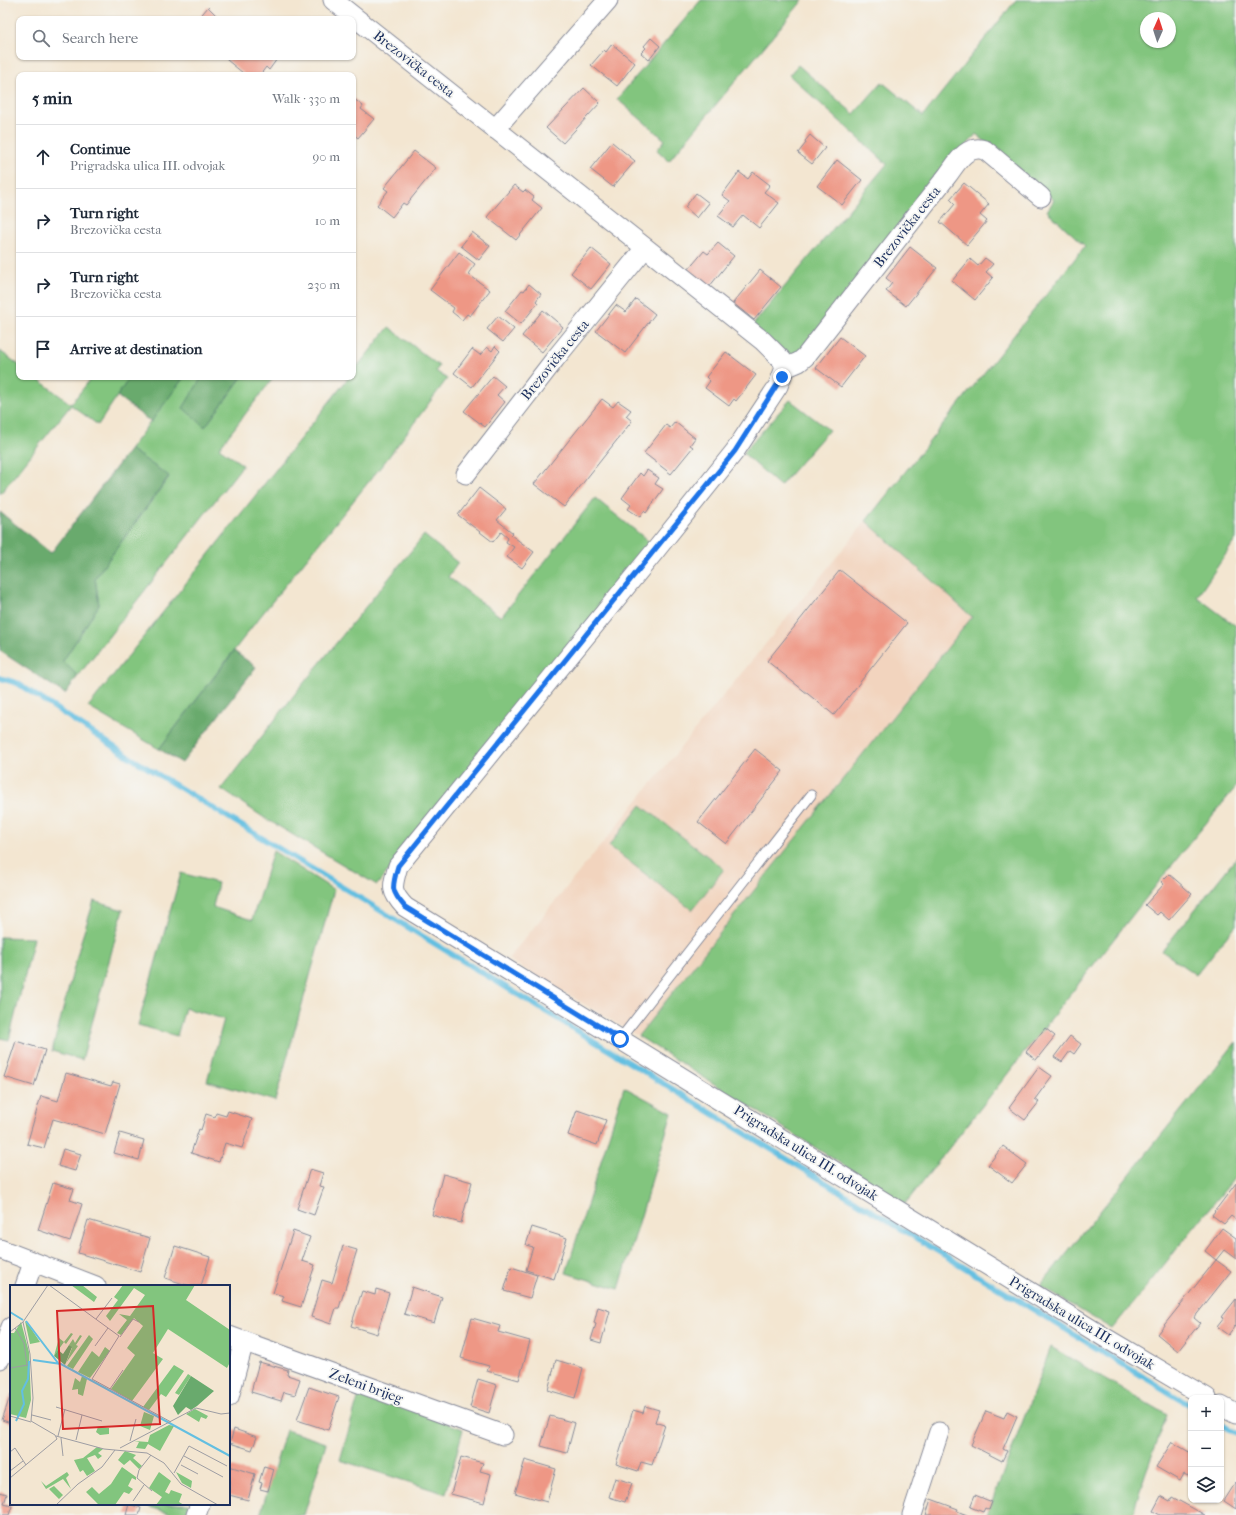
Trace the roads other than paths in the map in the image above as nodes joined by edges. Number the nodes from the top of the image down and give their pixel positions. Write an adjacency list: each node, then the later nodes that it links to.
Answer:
1 (333, 0): 3 (street, Brezovička cesta)
2 (608, 0): 5 (street)
3 (353, 16)
4 (356, 18): 5 (street, Brezovička cesta)
5 (495, 129): 7 (street, Brezovička cesta)
6 (1041, 197): 8 (street, Brezovička cesta)
7 (646, 248): 8 (street, Brezovička cesta); 9 (street, Brezovička cesta)
8 (785, 368): 11 (street, Prigradska ulica III. odvojak)
9 (466, 474)
10 (811, 795): 11 (lane)
11 (620, 1039): 20 (street, Prigradska ulica III. odvojak)
12 (0, 1249): 13 (street)
13 (33, 1262): 14 (street); 15 (street)
14 (25, 1285)
15 (93, 1285)
16 (10, 1330): 18 (street)
17 (237, 1339): 19 (street); 24 (street, Zeleni brijeg)
18 (0, 1359)
19 (230, 1390)
20 (1202, 1395)
21 (1224, 1408): 22 (street)
22 (1236, 1414)
23 (939, 1432): 27 (street)
24 (503, 1435)
25 (200, 1505): 26 (street)
26 (196, 1515)
27 (912, 1515)

